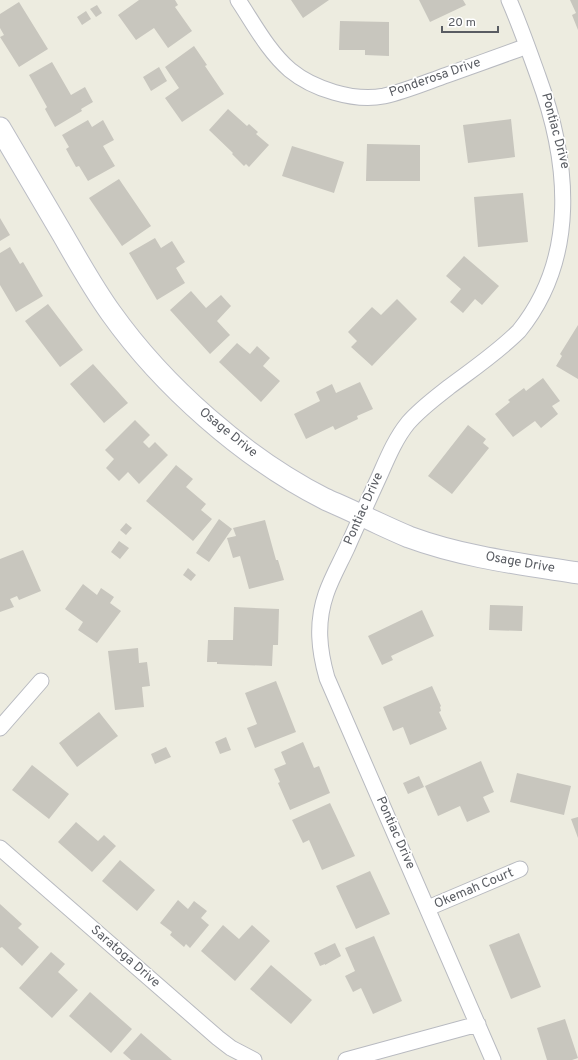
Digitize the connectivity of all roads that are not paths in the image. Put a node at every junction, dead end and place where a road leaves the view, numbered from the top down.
1 (238, 0) edge
2 (509, 0) edge
3 (527, 46) junction
4 (0, 128) edge
5 (361, 515) junction
6 (578, 573) edge
7 (41, 681) dead end
8 (0, 728) edge
9 (0, 848) edge
10 (520, 869) dead end
11 (428, 908) junction
12 (478, 1024) junction
13 (254, 1060) edge
14 (346, 1060) edge
15 (493, 1060) edge

1 - 3 street, Ponderosa Drive
2 - 3 street, Pontiac Drive
3 - 5 street, Pontiac Drive
4 - 5 street, Osage Drive
5 - 6 street, Osage Drive
5 - 11 street, Pontiac Drive
7 - 8 street
9 - 13 street, Saratoga Drive
10 - 11 street, Okemah Court
11 - 12 street, Pontiac Drive
12 - 14 street
12 - 15 street, Pontiac Drive

